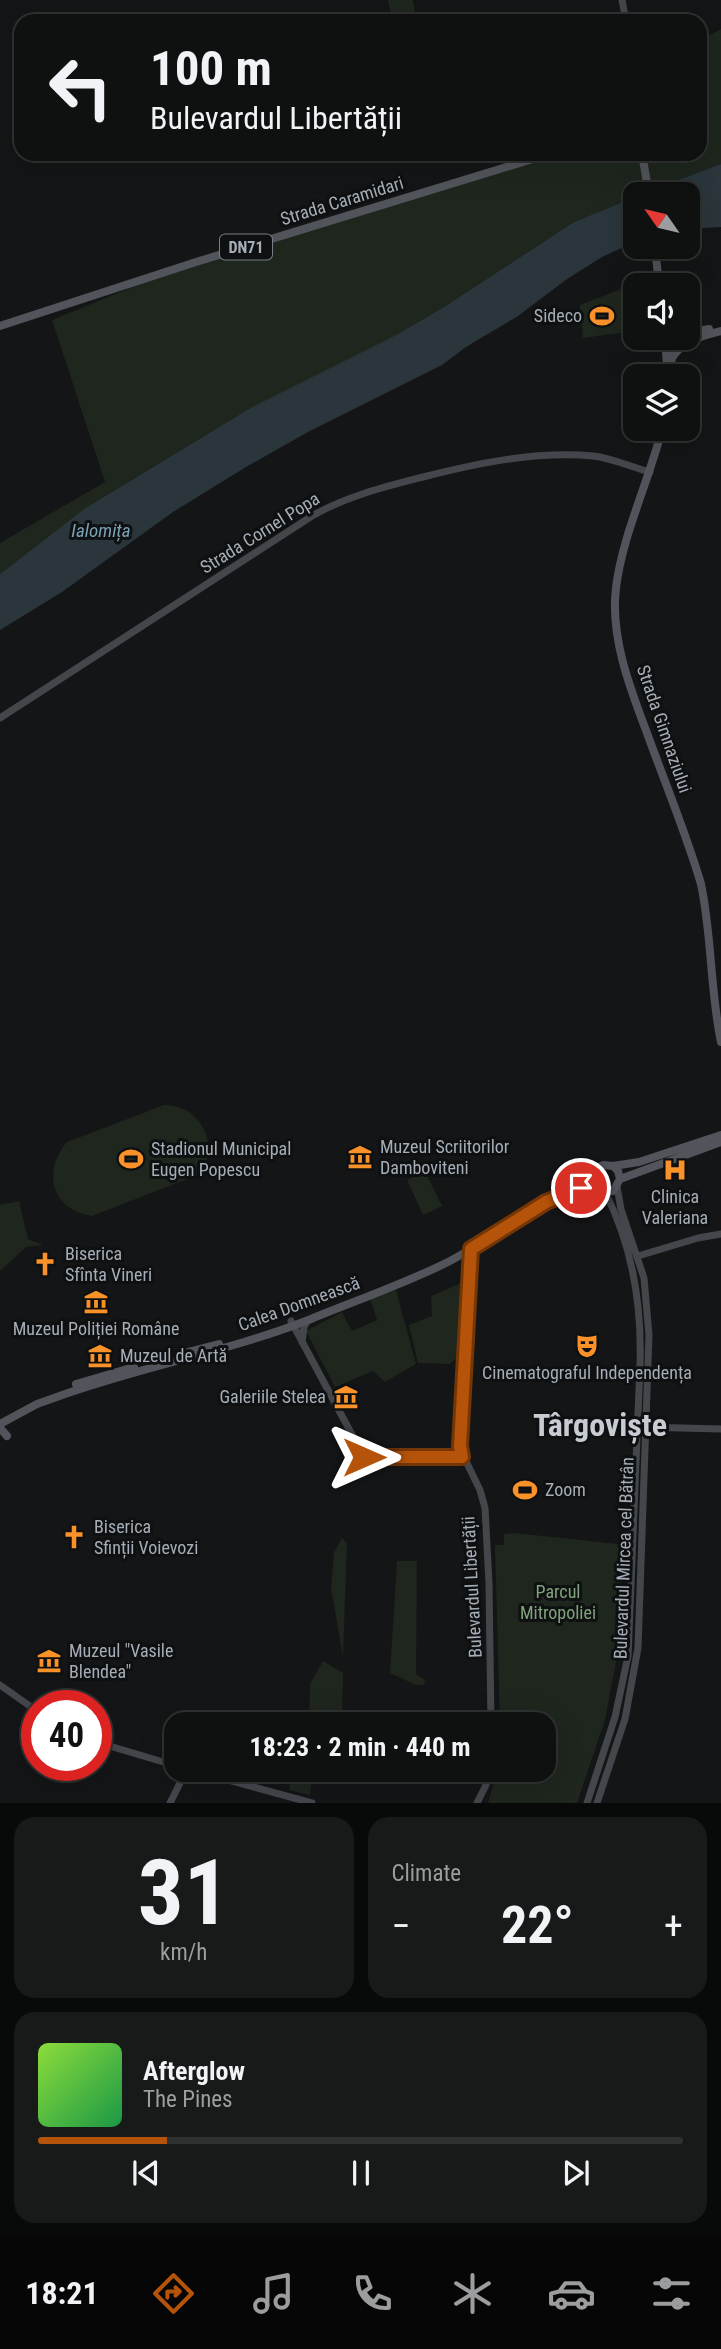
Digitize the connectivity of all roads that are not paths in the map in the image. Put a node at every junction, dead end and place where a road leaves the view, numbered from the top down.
1 (527, 161) edge
2 (645, 161) edge
3 (647, 182) edge
4 (721, 326) edge
5 (0, 327) edge
6 (721, 331) edge
7 (700, 332) edge
8 (700, 333) edge
9 (671, 350) edge
10 (679, 350) edge
11 (672, 358) junction
12 (671, 364) edge
13 (659, 441) edge
14 (650, 472) junction
15 (0, 719) edge
16 (721, 1042) edge
17 (721, 1135) edge
18 (721, 1142) edge
19 (614, 1166) junction
20 (593, 1174) junction
21 (618, 1183) junction
22 (601, 1190) junction
23 (721, 1234) edge
24 (470, 1247) junction
25 (638, 1256) junction
26 (308, 1320) junction
27 (292, 1324) junction
28 (302, 1343) junction
29 (0, 1424) edge
30 (642, 1427) junction
31 (721, 1429) edge
32 (7, 1436) dead end
33 (462, 1457) junction
34 (0, 1685) edge
35 (21, 1700) edge
36 (491, 1712) edge
37 (112, 1747) edge
38 (164, 1762) edge
39 (180, 1782) edge
40 (235, 1782) edge
41 (486, 1782) edge
42 (170, 1803) edge
43 (312, 1803) edge
44 (477, 1803) edge
45 (587, 1803) edge
46 (597, 1803) edge

1 - 5 main road, Strada Caramidari / DN71
2 - 3 main road
4 - 7 main road
6 - 8 main road
9 - 11 main road
10 - 11 main road
11 - 12 main road
13 - 14 main road, Strada Gimnaziului
14 - 15 main road, Strada Cornel Popa
14 - 16 main road, Strada Gimnaziului
17 - 19 main road
18 - 21 main road
19 - 20 main road
19 - 21 main road
20 - 22 main road
20 - 24 main road, Calea Domnească
21 - 22 main road
21 - 25 main road, Bulevardul Mircea cel Bătrân
22 - 24 main road, Calea Domnească
22 - 30 main road, Bulevardul Mircea cel Bătrân
23 - 25 main road
24 - 26 main road, Calea Domnească
24 - 27 main road, Calea Domnească
24 - 33 main road, Bulevardul Libertății
25 - 30 main road, Bulevardul Mircea cel Bătrân
26 - 27 main road, Calea Domnească
26 - 28 main road
27 - 28 main road
27 - 29 main road, Calea Domnească
28 - 33 main road
29 - 32 main road
30 - 31 main road
30 - 45 main road, Bulevardul Mircea cel Bătrân
30 - 46 main road, Bulevardul Mircea cel Bătrân
33 - 36 main road, Bulevardul Libertății
34 - 35 main road
37 - 38 main road
39 - 42 main road
40 - 43 main road
41 - 44 main road

